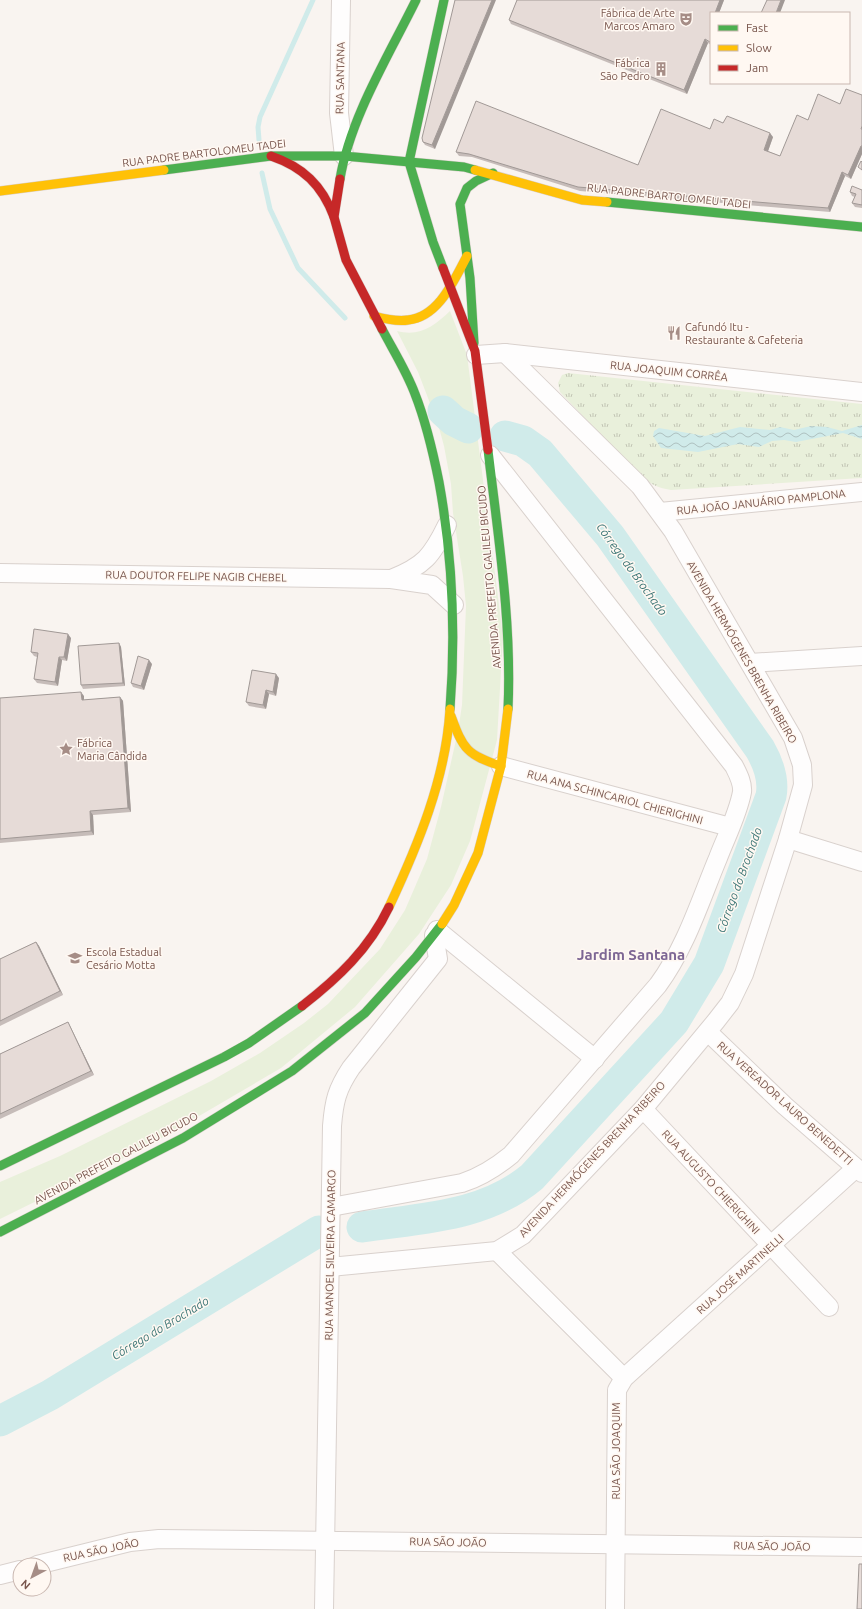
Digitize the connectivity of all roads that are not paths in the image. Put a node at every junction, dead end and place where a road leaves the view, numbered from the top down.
1 (341, 0) edge
2 (416, 0) edge
3 (444, 0) edge
4 (271, 156) junction
5 (344, 156) junction
6 (410, 162) junction
7 (493, 174) junction
8 (0, 191) edge
9 (334, 217) junction
10 (862, 227) edge
11 (467, 256) junction
12 (450, 288) junction
13 (374, 316) junction
14 (475, 353) junction
15 (505, 353) junction
16 (862, 392) edge
17 (490, 455) junction
18 (862, 492) edge
19 (660, 512) junction
20 (447, 525) junction
21 (0, 573) edge
22 (391, 579) junction
23 (454, 605) junction
24 (862, 656) edge
25 (750, 663) junction
26 (450, 715) junction
27 (501, 766) junction
28 (730, 827) junction
29 (788, 839) junction
30 (862, 862) edge
31 (436, 933) junction
32 (708, 1032) junction
33 (595, 1059) junction
34 (643, 1109) junction
35 (3, 1163) edge
36 (859, 1171) edge
37 (331, 1207) junction
38 (0, 1232) edge
39 (772, 1246) junction
40 (497, 1251) junction
41 (330, 1268) junction
42 (829, 1307) dead end
43 (624, 1378) junction
44 (324, 1540) junction
45 (616, 1544) junction
46 (862, 1547) edge
47 (52, 1561) edge
48 (12, 1572) edge
49 (0, 1575) edge
50 (324, 1609) edge
51 (615, 1609) edge

1 - 5 street, RUA SANTANA
2 - 5 main road
3 - 6 main road, AVENIDA PREFEITO GALILEU BICUDO
4 - 5 main road, RUA PADRE BARTOLOMEU TADEI
4 - 8 main road, RUA PADRE BARTOLOMEU TADEI
4 - 9 main road
5 - 6 main road, RUA PADRE BARTOLOMEU TADEI
5 - 9 main road
6 - 7 main road, RUA PADRE BARTOLOMEU TADEI
6 - 12 main road, AVENIDA PREFEITO GALILEU BICUDO
7 - 10 main road, RUA PADRE BARTOLOMEU TADEI
7 - 11 main road
9 - 13 main road
11 - 12 main road
11 - 14 main road
12 - 13 main road
12 - 14 main road, AVENIDA PREFEITO GALILEU BICUDO
13 - 20 main road
14 - 15 street, RUA JOAQUIM CORRÊA
14 - 17 main road, AVENIDA PREFEITO GALILEU BICUDO
15 - 16 street, RUA JOAQUIM CORRÊA
15 - 19 street, AVENIDA HERMÓGENES BRENHA RIBEIRO
17 - 27 main road, AVENIDA PREFEITO GALILEU BICUDO
17 - 28 street
18 - 19 street, RUA JOÃO JANUÁRIO PAMPLONA
19 - 25 street, AVENIDA HERMÓGENES BRENHA RIBEIRO
20 - 22 street, RUA DOUTOR FELIPE NAGIB CHEBEL
20 - 23 main road
21 - 22 street, RUA DOUTOR FELIPE NAGIB CHEBEL
22 - 23 street, RUA DOUTOR FELIPE NAGIB CHEBEL
23 - 26 main road
24 - 25 street
25 - 29 street, AVENIDA HERMÓGENES BRENHA RIBEIRO
26 - 27 main road
26 - 35 main road
27 - 28 street, RUA ANA SCHINCARIOL CHIERIGHINI
27 - 31 main road, AVENIDA PREFEITO GALILEU BICUDO
28 - 33 street
29 - 30 street
29 - 32 street, AVENIDA HERMÓGENES BRENHA RIBEIRO
31 - 33 street
31 - 37 street, RUA MANOEL SILVEIRA CAMARGO
31 - 38 main road, AVENIDA PREFEITO GALILEU BICUDO
32 - 34 street, AVENIDA HERMÓGENES BRENHA RIBEIRO
32 - 36 street, RUA VEREADOR LAURO BENEDETTI
33 - 37 street
34 - 39 street, RUA AUGUSTO CHIERIGHINI
34 - 40 street, AVENIDA HERMÓGENES BRENHA RIBEIRO
36 - 39 street, RUA JOSÉ MARTINELLI
37 - 41 street, RUA MANOEL SILVEIRA CAMARGO
39 - 42 street, RUA AUGUSTO CHIERIGHINI
39 - 43 street, RUA JOSÉ MARTINELLI
40 - 41 street, AVENIDA HERMÓGENES BRENHA RIBEIRO
40 - 43 street
41 - 44 street, RUA MANOEL SILVEIRA CAMARGO
43 - 45 street, RUA SÃO JOAQUIM
44 - 45 street, RUA SÃO JOÃO
44 - 47 street, RUA SÃO JOÃO
44 - 50 street, RUA MANOEL SILVEIRA CAMARGO
45 - 46 street, RUA SÃO JOÃO
45 - 51 street, RUA SÃO JOAQUIM
48 - 49 street

